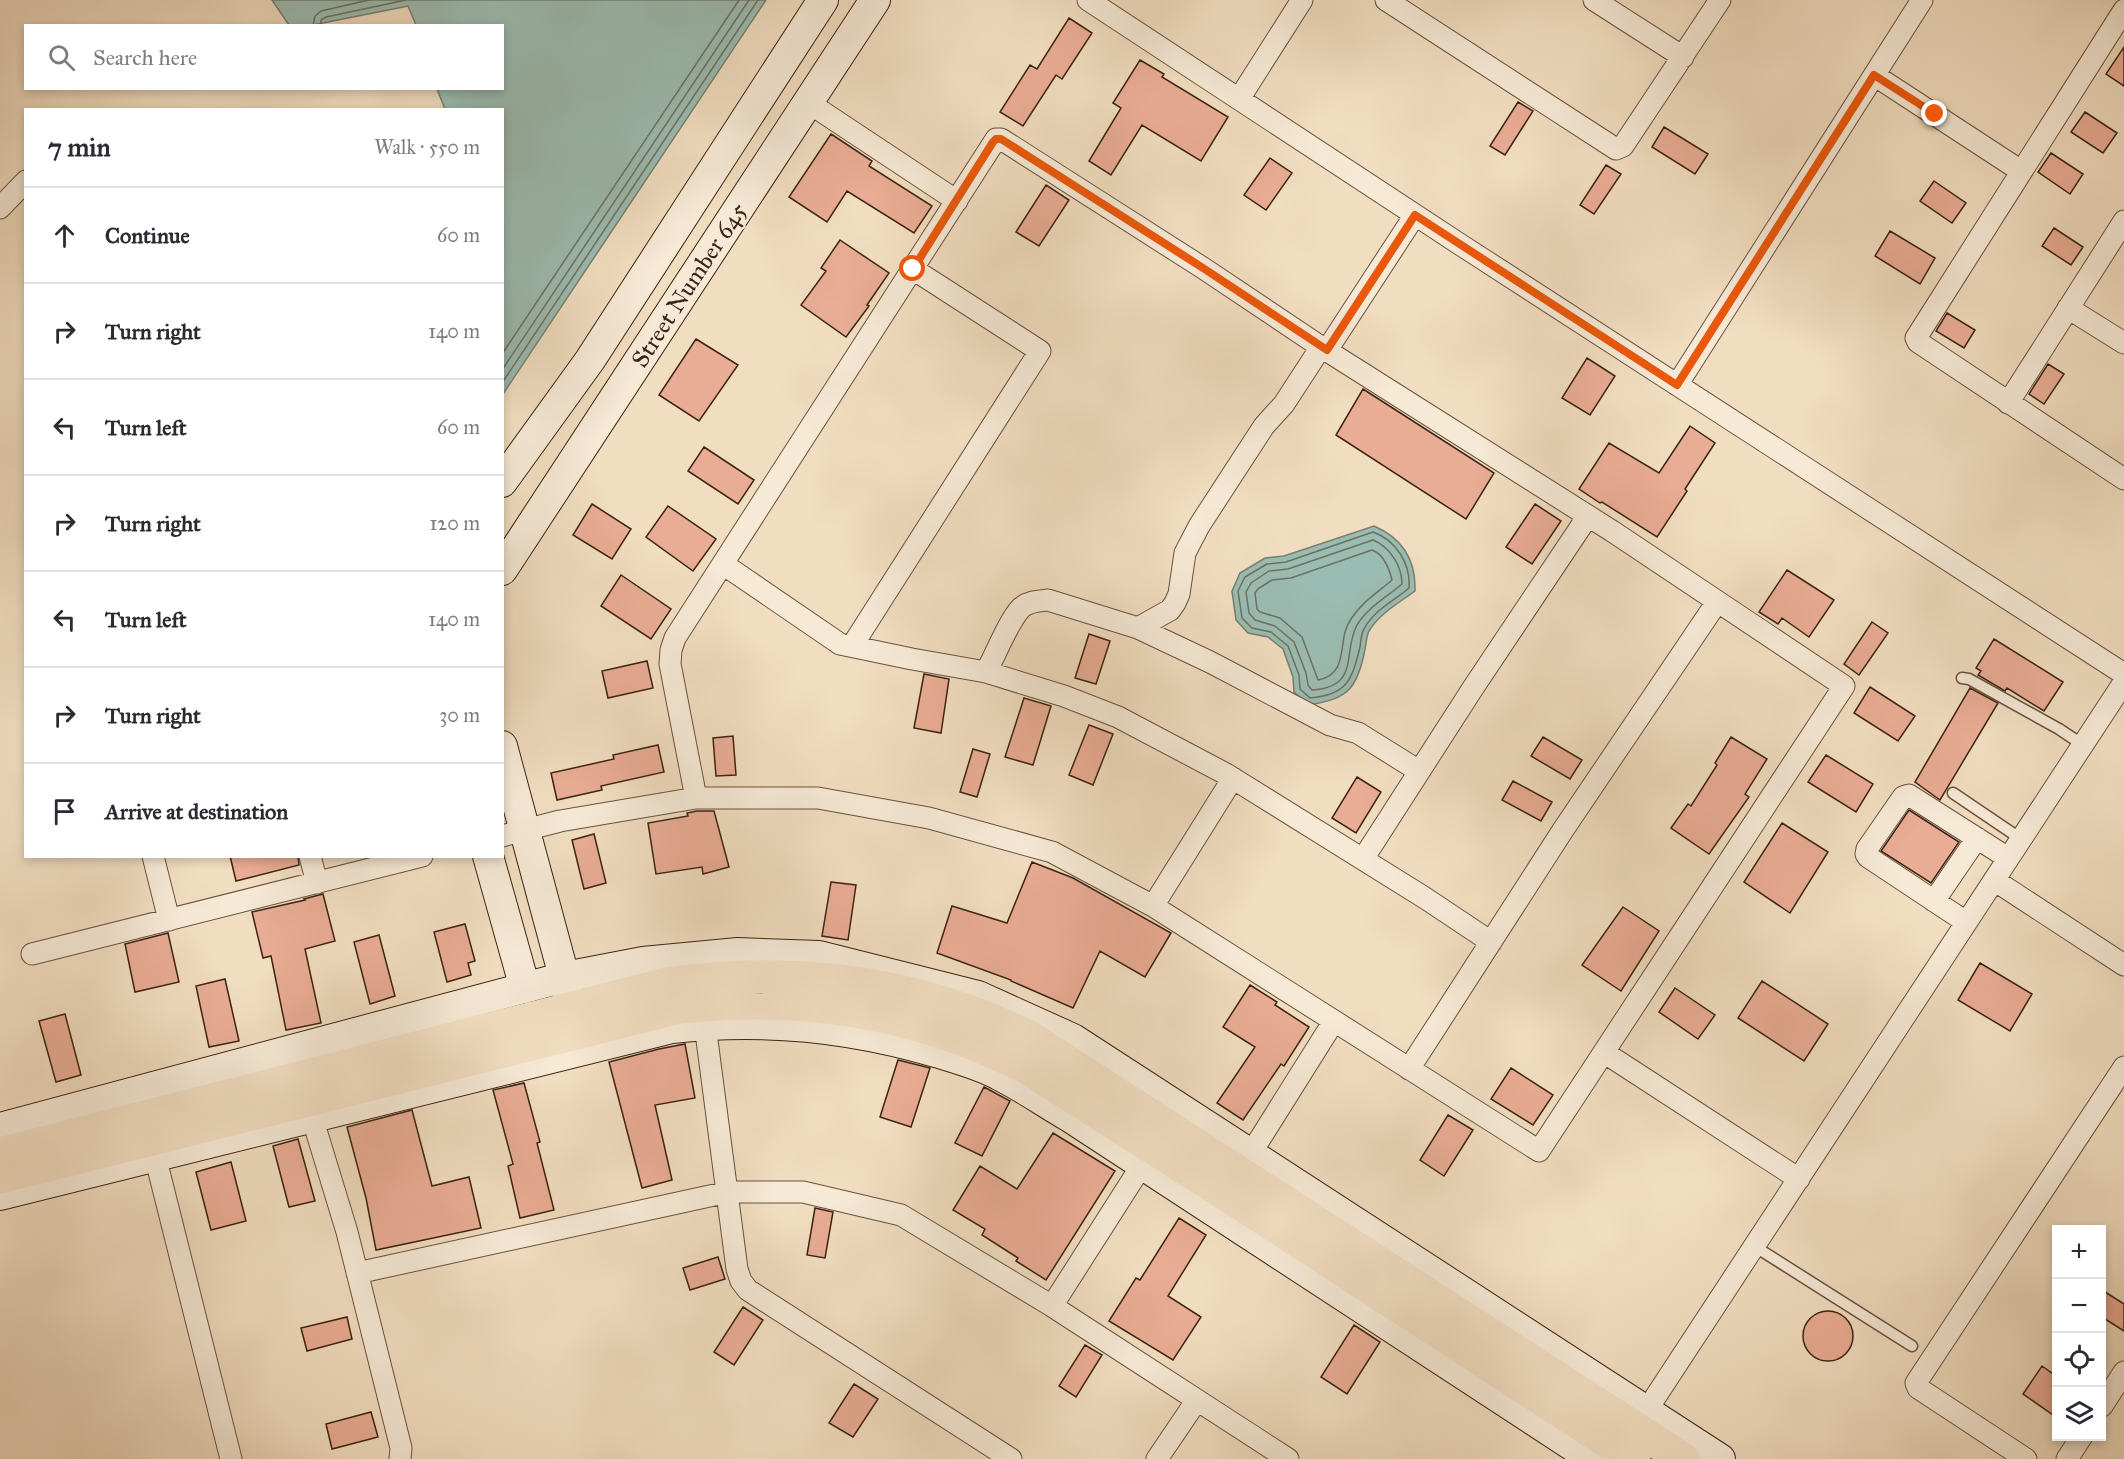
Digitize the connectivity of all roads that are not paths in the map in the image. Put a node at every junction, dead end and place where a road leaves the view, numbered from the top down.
1 (823, 0) edge
2 (875, 0) edge
3 (1088, 0) edge
4 (1302, 0) edge
5 (1386, 0) edge
6 (1594, 0) edge
7 (1720, 0) edge
8 (1922, 0) edge
9 (2124, 10) edge
10 (1683, 57) junction
11 (1874, 75) junction
12 (1239, 99) junction
13 (809, 103) junction
14 (2021, 171) junction
15 (24, 183) edge
16 (957, 201) junction
17 (0, 208) edge
18 (1415, 215) junction
19 (2124, 221) edge
20 (913, 269) junction
21 (2068, 308) junction
22 (2124, 343) edge
23 (1324, 349) junction
24 (1677, 385) junction
25 (2008, 403) junction
26 (504, 479) edge
27 (2124, 479) edge
28 (1588, 516) junction
29 (723, 564) junction
30 (504, 567) edge
31 (1717, 602) junction
32 (1138, 628) junction
33 (852, 646) junction
34 (986, 672) junction
35 (2124, 674) edge
36 (1962, 678) dead end
37 (2124, 682) edge
38 (2083, 745) junction
39 (1419, 771) junction
40 (1233, 778) junction
41 (1953, 793) dead end
42 (696, 798) junction
43 (504, 809) edge
44 (1977, 838) junction
45 (2021, 839) junction
46 (505, 840) edge
47 (154, 858) edge
48 (311, 858) edge
49 (414, 858) edge
50 (2008, 858) junction
51 (1363, 859) junction
52 (1994, 880) junction
53 (317, 883) junction
54 (1934, 901) junction
55 (1153, 906) junction
56 (169, 920) junction
57 (1966, 922) junction
58 (1491, 942) junction
59 (32, 954) dead end
60 (2124, 965) edge
61 (525, 988) junction
62 (568, 992) junction
63 (1334, 1021) junction
64 (705, 1025) junction
65 (1605, 1053) junction
66 (2124, 1067) edge
67 (1409, 1069) junction
68 (312, 1117) junction
69 (0, 1128) edge
70 (0, 1154) edge
71 (1251, 1154) junction
72 (155, 1156) junction
73 (1142, 1165) junction
74 (0, 1177) edge
75 (1799, 1179) junction
76 (728, 1192) junction
77 (0, 1196) edge
78 (1754, 1246) junction
79 (357, 1274) junction
80 (1052, 1306) junction
81 (1912, 1346) dead end
82 (2124, 1372) edge
83 (1197, 1400) junction
84 (2106, 1400) edge
85 (2079, 1441) edge
86 (1624, 1444) edge
87 (980, 1451) edge
88 (231, 1459) edge
89 (400, 1459) edge
90 (1011, 1459) edge
91 (1157, 1459) edge
92 (1288, 1459) edge
93 (1683, 1459) edge
94 (1720, 1459) edge
95 (2026, 1459) edge
96 (2067, 1459) edge

1 - 26 street, Street Number 645
2 - 13 street, Street Number 645
3 - 12 street
4 - 12 street
5 - 10 street
6 - 10 street
7 - 10 street
8 - 11 street
9 - 14 street
11 - 14 street
11 - 24 street
12 - 18 street
13 - 16 street
13 - 30 street, Street Number 645
14 - 25 street
15 - 17 street
16 - 20 street
16 - 23 street
18 - 23 street
18 - 24 street
19 - 21 street
20 - 29 street
20 - 33 street
21 - 22 street
21 - 25 street
23 - 28 street
23 - 32 street
24 - 35 street
25 - 27 street
28 - 31 street
28 - 39 street
29 - 33 street
29 - 42 street
31 - 58 street
31 - 65 street
32 - 34 street
32 - 39 street
33 - 34 street
34 - 40 street
36 - 38 lane
37 - 38 street
38 - 45 street
39 - 51 street
40 - 51 street
40 - 55 street
41 - 45 lane
42 - 46 street
42 - 55 street
43 - 46 street
44 - 50 street
44 - 54 street
44 - 54 street
45 - 50 street
46 - 61 street
46 - 62 street
47 - 56 street
48 - 53 street
49 - 53 street
50 - 52 street
51 - 58 street
52 - 57 street
52 - 60 street
53 - 56 street
54 - 57 street
55 - 63 street
56 - 59 street
57 - 75 street
58 - 67 street
61 - 62 street
61 - 69 street
62 - 70 main road
62 - 71 street
62 - 86 main road
63 - 67 street
63 - 71 street
64 - 68 street
64 - 73 street
64 - 76 street
65 - 67 street
65 - 75 street
66 - 95 street
68 - 72 street
68 - 79 street
71 - 86 street
72 - 77 street
72 - 88 street
73 - 80 street
73 - 86 street
74 - 86 main road
75 - 78 street
76 - 79 street
76 - 80 street
76 - 87 street
78 - 81 lane
78 - 86 street
79 - 89 street
80 - 83 street
82 - 84 street
83 - 91 street
83 - 92 street
85 - 96 street
86 - 93 main road
86 - 94 street
87 - 90 street

